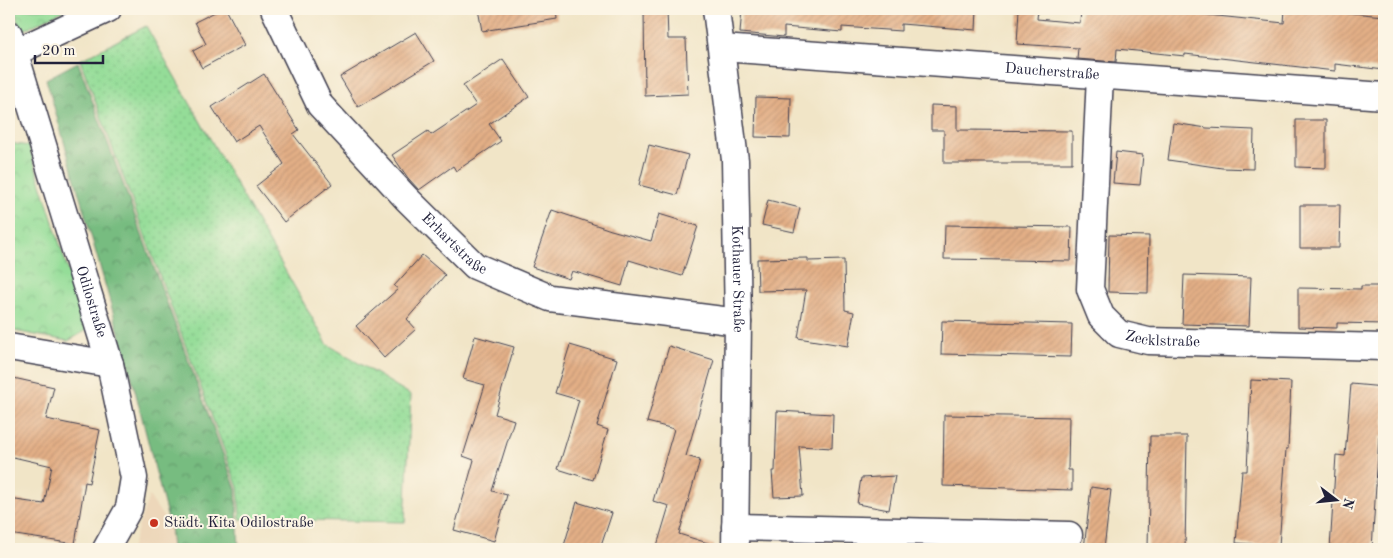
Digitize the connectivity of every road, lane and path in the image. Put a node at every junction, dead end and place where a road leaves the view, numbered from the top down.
1 (108, 9) edge
2 (274, 9) edge
3 (716, 9) edge
4 (10, 48) edge
5 (722, 48) junction
6 (1100, 76) junction
7 (1384, 96) edge
8 (738, 322) junction
9 (9, 347) edge
10 (1384, 347) edge
11 (110, 364) junction
12 (1068, 535) dead end
13 (735, 538) edge
14 (106, 549) edge

1 - 4 street
2 - 8 street, Erhartstraße
3 - 5 street, Kothauer Straße
4 - 11 street, Odilostraße
5 - 6 street, Daucherstraße
5 - 8 street, Kothauer Straße
6 - 7 street, Daucherstraße
6 - 10 street, Zecklstraße
8 - 13 street, Kothauer Straße
9 - 11 street
11 - 14 street, Odilostraße
12 - 13 street

